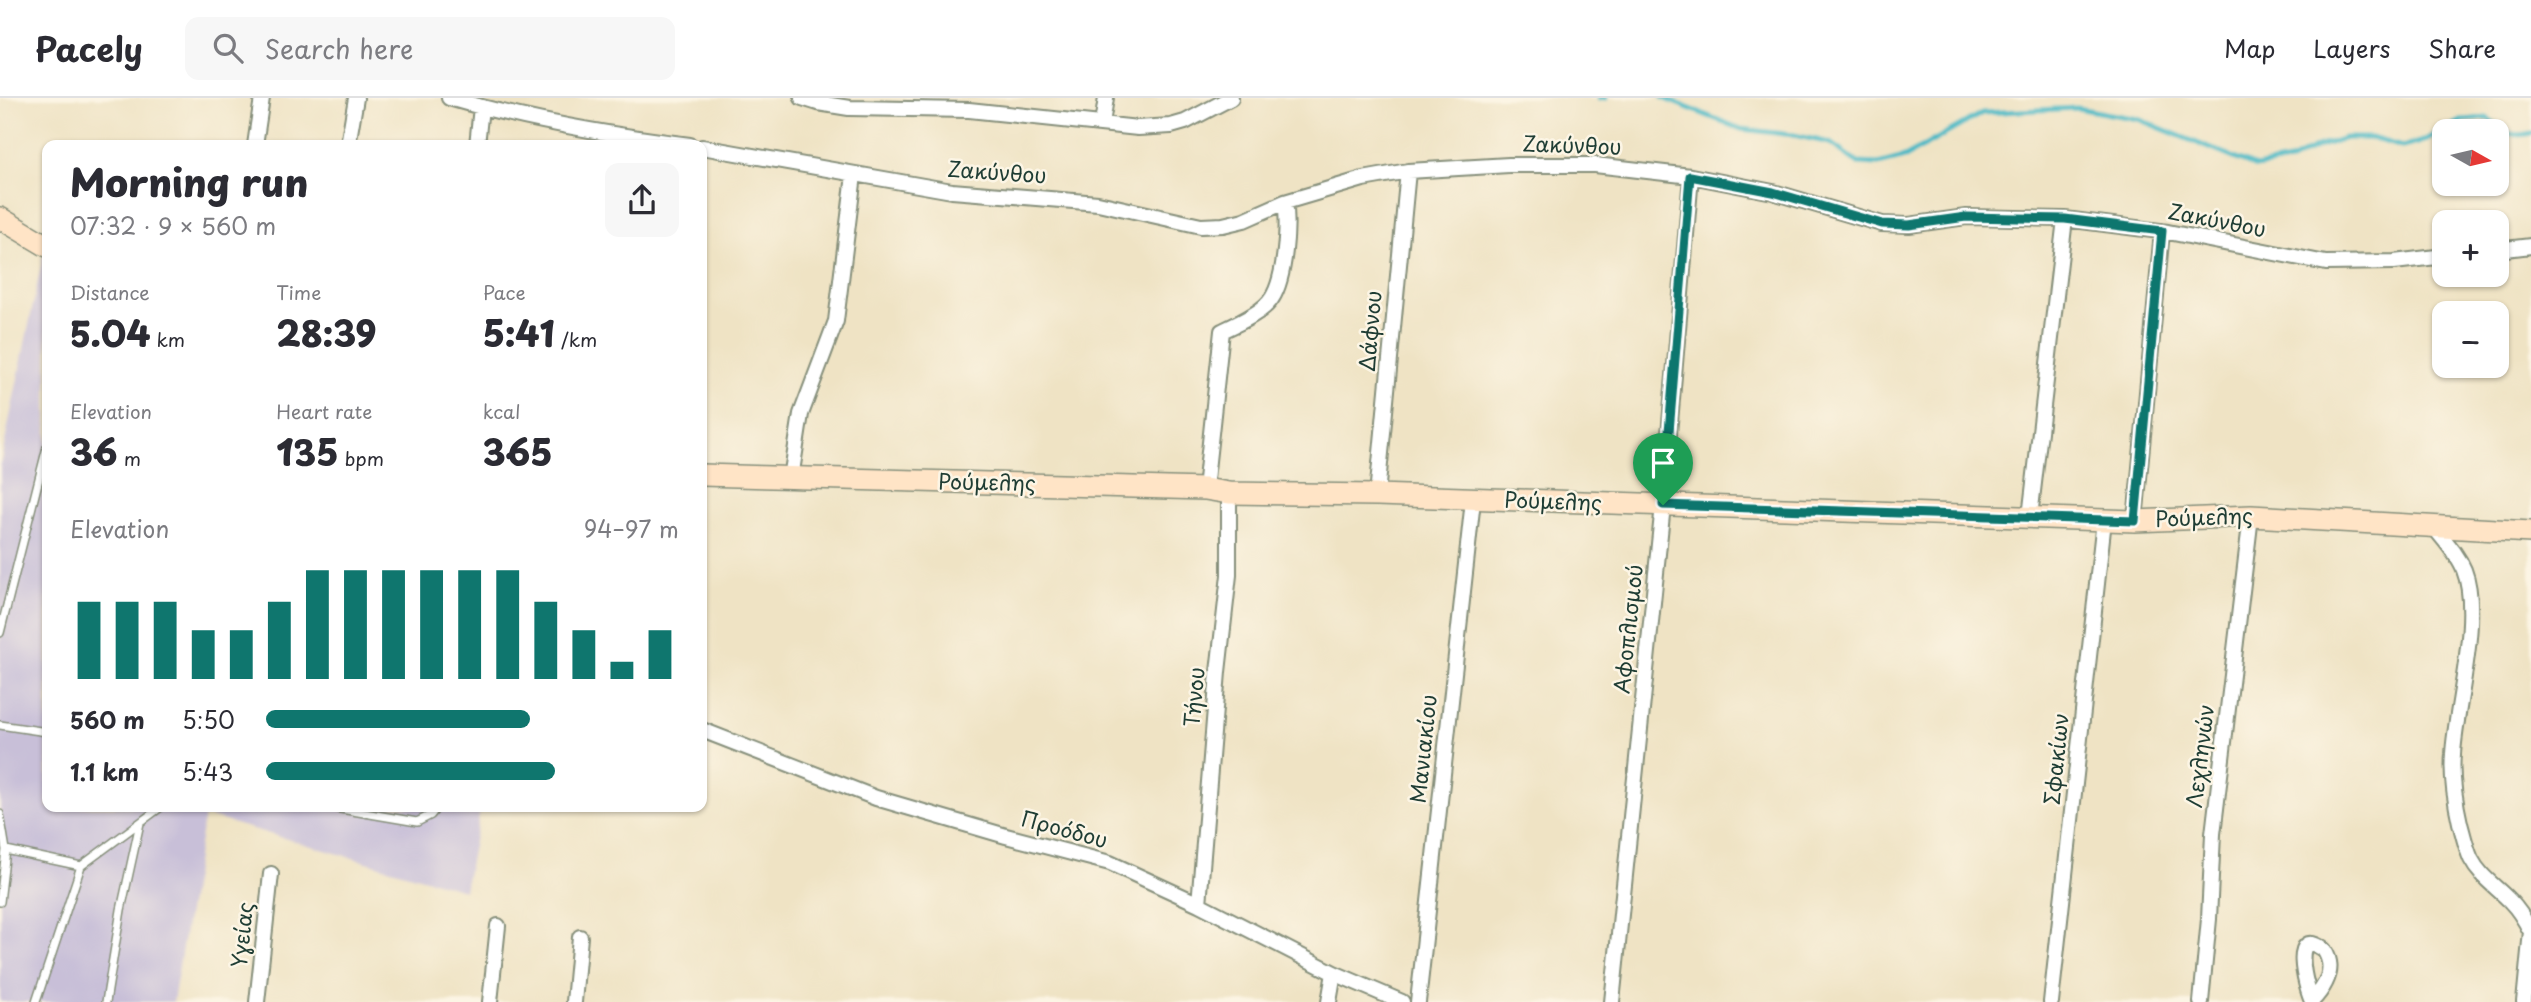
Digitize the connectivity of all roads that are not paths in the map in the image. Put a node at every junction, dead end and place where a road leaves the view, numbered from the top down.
1 (262, 98) edge
2 (356, 98) edge
3 (449, 98) edge
4 (802, 98) edge
5 (1106, 98) edge
6 (1231, 98) edge
7 (481, 107) junction
8 (1102, 124) junction
9 (256, 140) edge
10 (349, 140) edge
11 (478, 140) edge
12 (650, 140) edge
13 (707, 148) edge
14 (1408, 171) junction
15 (854, 175) junction
16 (1690, 176) junction
17 (1285, 202) junction
18 (0, 218) edge
19 (2065, 219) junction
20 (2162, 231) junction
21 (42, 243) edge
22 (2531, 246) edge
23 (2509, 249) edge
24 (2432, 258) edge
25 (42, 467) edge
26 (707, 475) edge
27 (792, 478) junction
28 (1205, 489) junction
29 (1229, 493) junction
30 (1377, 495) junction
31 (1473, 500) junction
32 (1663, 505) junction
33 (2251, 516) junction
34 (2030, 517) junction
35 (2104, 520) junction
36 (2135, 521) junction
37 (2433, 526) junction
38 (2531, 532) edge
39 (0, 634) edge
40 (0, 724) edge
41 (42, 731) edge
42 (707, 732) edge
43 (155, 812) edge
44 (358, 812) edge
45 (433, 812) edge
46 (0, 814) edge
47 (140, 822) junction
48 (6, 850) junction
49 (81, 866) junction
50 (271, 874) dead end
51 (0, 902) edge
52 (1199, 904) junction
53 (499, 926) dead end
54 (2531, 932) edge
55 (580, 937) dead end
56 (1334, 972) junction
57 (36, 1002) edge
58 (106, 1002) edge
59 (257, 1002) edge
60 (490, 1002) edge
61 (574, 1002) edge
62 (1329, 1002) edge
63 (1402, 1002) edge
64 (1418, 1002) edge
65 (1612, 1002) edge
66 (2051, 1002) edge
67 (2201, 1002) edge
68 (2524, 1002) edge

1 - 9 street
2 - 10 street
3 - 7 street
4 - 8 street
5 - 8 street
6 - 8 street
7 - 11 street
7 - 12 street
13 - 15 street, Ζακύνθου
14 - 16 street, Ζακύνθου
14 - 17 street, Ζακύνθου
14 - 30 street, Δάφνου
15 - 17 street, Ζακύνθου
15 - 27 street
16 - 19 street, Ζακύνθου
16 - 32 street, Αφοπλισμού
17 - 28 street
18 - 21 street
19 - 20 street, Ζακύνθου
19 - 34 street
20 - 24 street, Ζακύνθου
20 - 36 street
22 - 23 street
25 - 39 lane
26 - 27 street, Ρούμελης
27 - 28 street, Ρούμελης
28 - 29 street, Ρούμελης
29 - 30 street, Ρούμελης
29 - 52 street, Τήνου
30 - 31 street, Ρούμελης
31 - 32 street, Ρούμελης
31 - 64 street, Μανιακίου
32 - 34 street, Ρούμελης
32 - 65 street, Αφοπλισμού
33 - 36 street, Ρούμελης
33 - 37 street, Ρούμελης
33 - 67 street, Λεχληνών
34 - 35 street, Ρούμελης
35 - 36 street, Ρούμελης
35 - 66 street, Σφακίων
37 - 38 street, Ρούμελης
37 - 54 street
40 - 41 lane
42 - 52 street, Προόδου
43 - 47 lane
44 - 45 lane
46 - 48 lane
47 - 49 lane
47 - 58 lane
48 - 49 lane
48 - 51 lane
49 - 57 lane
50 - 59 street, Υγείας
52 - 56 street, Προόδου
53 - 60 street
54 - 68 street
55 - 61 street
56 - 62 street
56 - 63 street, Προόδου

